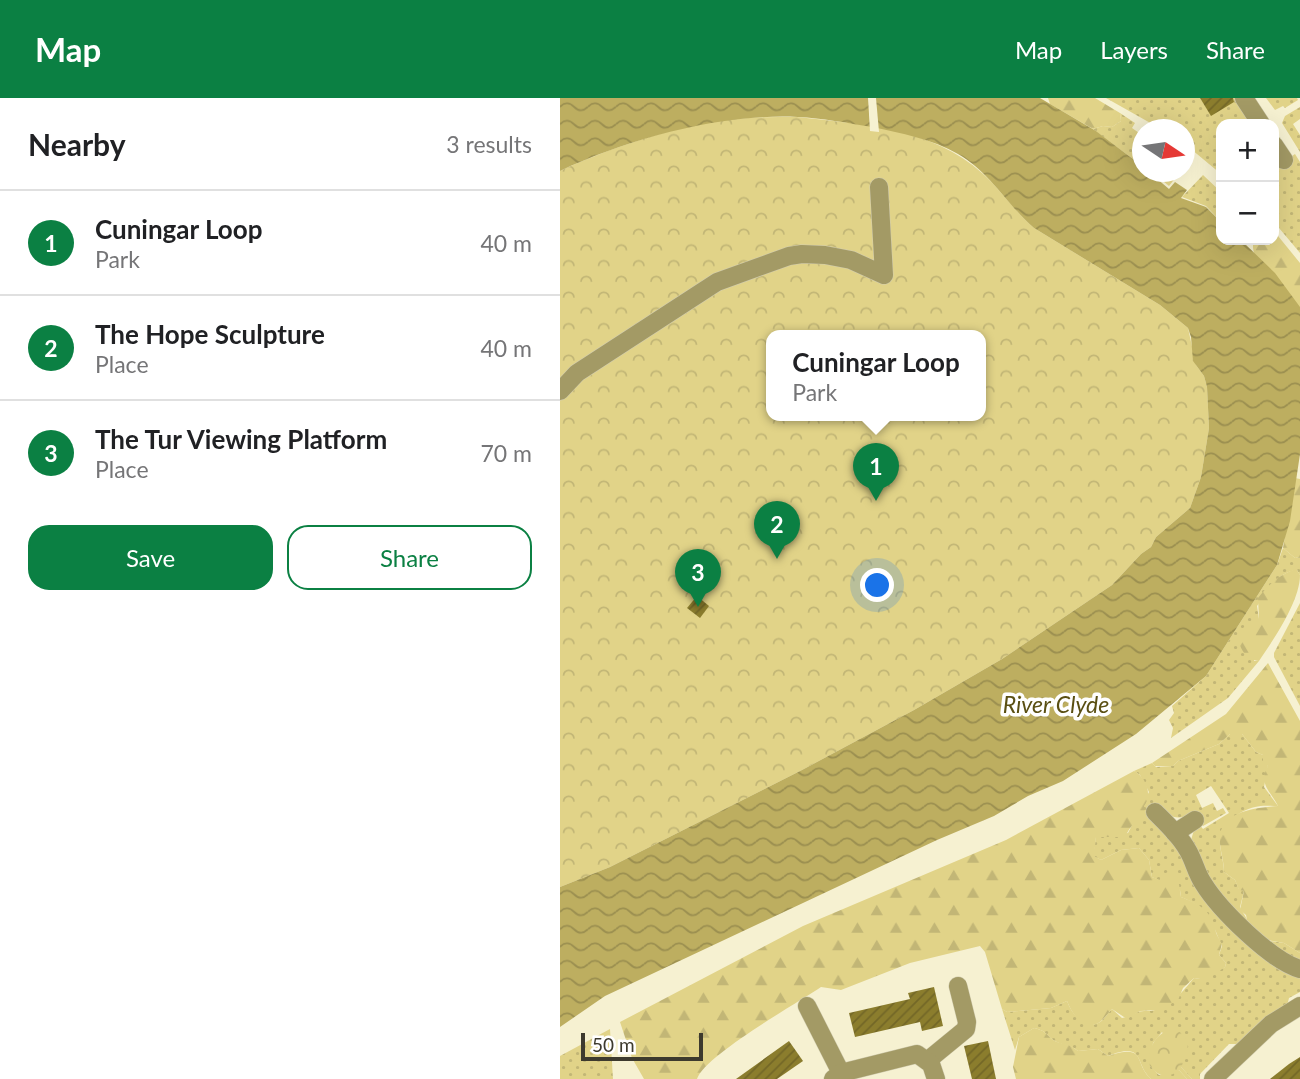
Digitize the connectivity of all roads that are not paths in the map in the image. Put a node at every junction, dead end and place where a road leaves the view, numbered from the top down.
1 (1244, 98) edge
2 (1258, 119) edge
3 (879, 187) dead end
4 (560, 391) edge
5 (1155, 812) dead end
6 (1195, 820) dead end
7 (1175, 833) junction
8 (1300, 969) edge
9 (958, 986) dead end
10 (807, 1006) dead end
11 (1300, 1006) edge
12 (927, 1061) junction
13 (837, 1076) edge
14 (936, 1079) edge
15 (1213, 1079) edge

1 - 2 street
3 - 4 street
5 - 7 street
6 - 7 street
7 - 8 street
9 - 12 street
10 - 13 street
11 - 15 street
12 - 13 street
12 - 14 street

